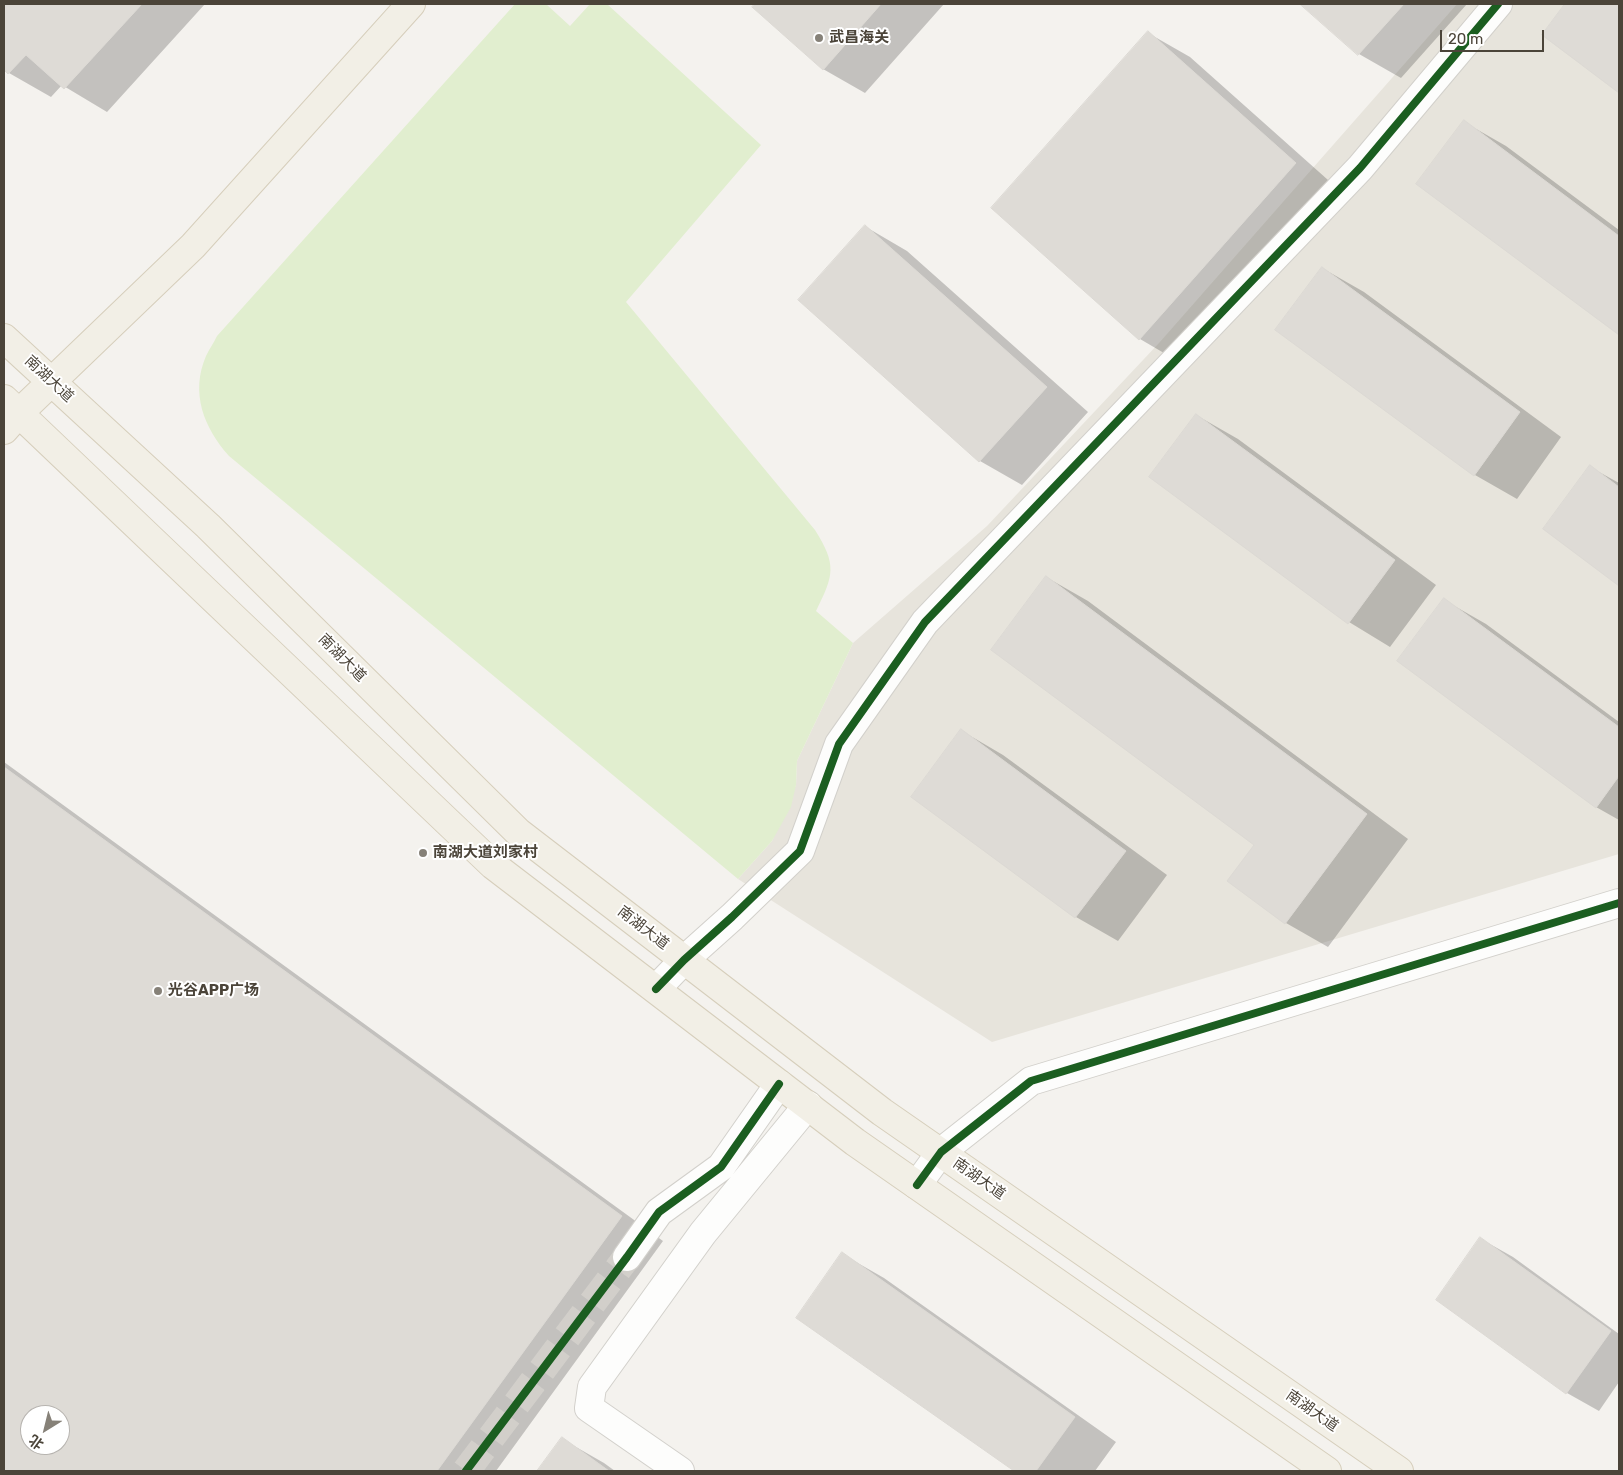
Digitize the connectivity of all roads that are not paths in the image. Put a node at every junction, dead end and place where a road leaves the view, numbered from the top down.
1 (411, 4) edge
2 (1498, 4) edge
3 (4, 338) edge
4 (52, 382) junction
5 (9, 414) edge
6 (1619, 903) edge
7 (684, 960) junction
8 (656, 990) junction
9 (779, 1084) junction
10 (808, 1105) junction
11 (941, 1152) junction
12 (917, 1185) junction
13 (627, 1257) tunnel mouth
14 (680, 1471) edge
15 (1327, 1471) edge
16 (1399, 1471) edge

1 - 4 main road
2 - 7 street
3 - 4 main road, 南湖大道
4 - 5 main road
4 - 7 main road, 南湖大道
5 - 8 main road
6 - 11 street
7 - 8 street
7 - 11 main road, 南湖大道
8 - 9 main road
9 - 10 main road
9 - 13 street
10 - 12 main road
10 - 14 street
11 - 12 street
11 - 16 main road, 南湖大道
12 - 15 main road

